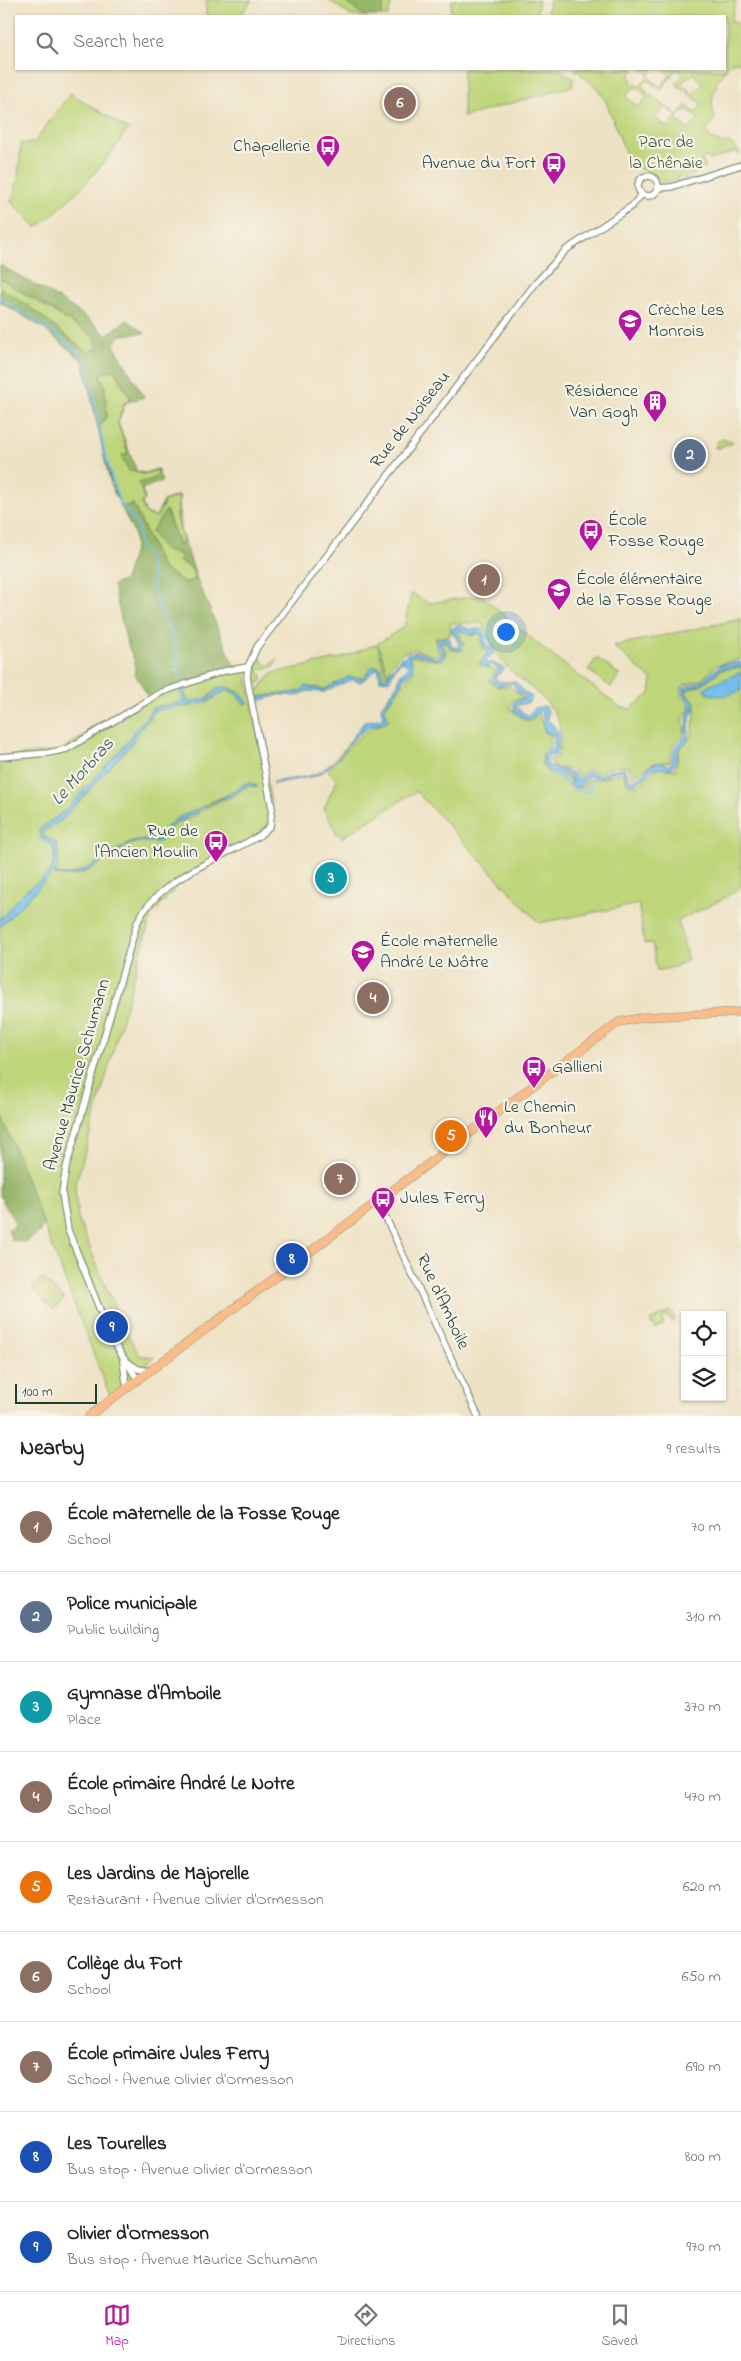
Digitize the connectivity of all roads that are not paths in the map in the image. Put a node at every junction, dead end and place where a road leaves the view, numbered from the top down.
1 (741, 165) edge
2 (658, 188) junction
3 (642, 194) junction
4 (248, 667) junction
5 (0, 757) edge
6 (741, 1012) edge
7 (378, 1201) junction
8 (123, 1359) junction
9 (149, 1371) junction
10 (138, 1380) junction
11 (127, 1388) junction
12 (89, 1416) edge
13 (478, 1416) edge

1 - 2 street
2 - 3 street
2 - 3 street
3 - 4 street, Rue de Noiseau
4 - 5 street
4 - 8 street, Avenue Maurice Schumann
6 - 7 main road
7 - 9 main road
7 - 13 street, Rue d'Amboile
8 - 9 street
8 - 10 street, Avenue Maurice Schumann
8 - 11 street, Avenue Maurice Schumann
9 - 10 main road
10 - 11 main road
11 - 12 main road

